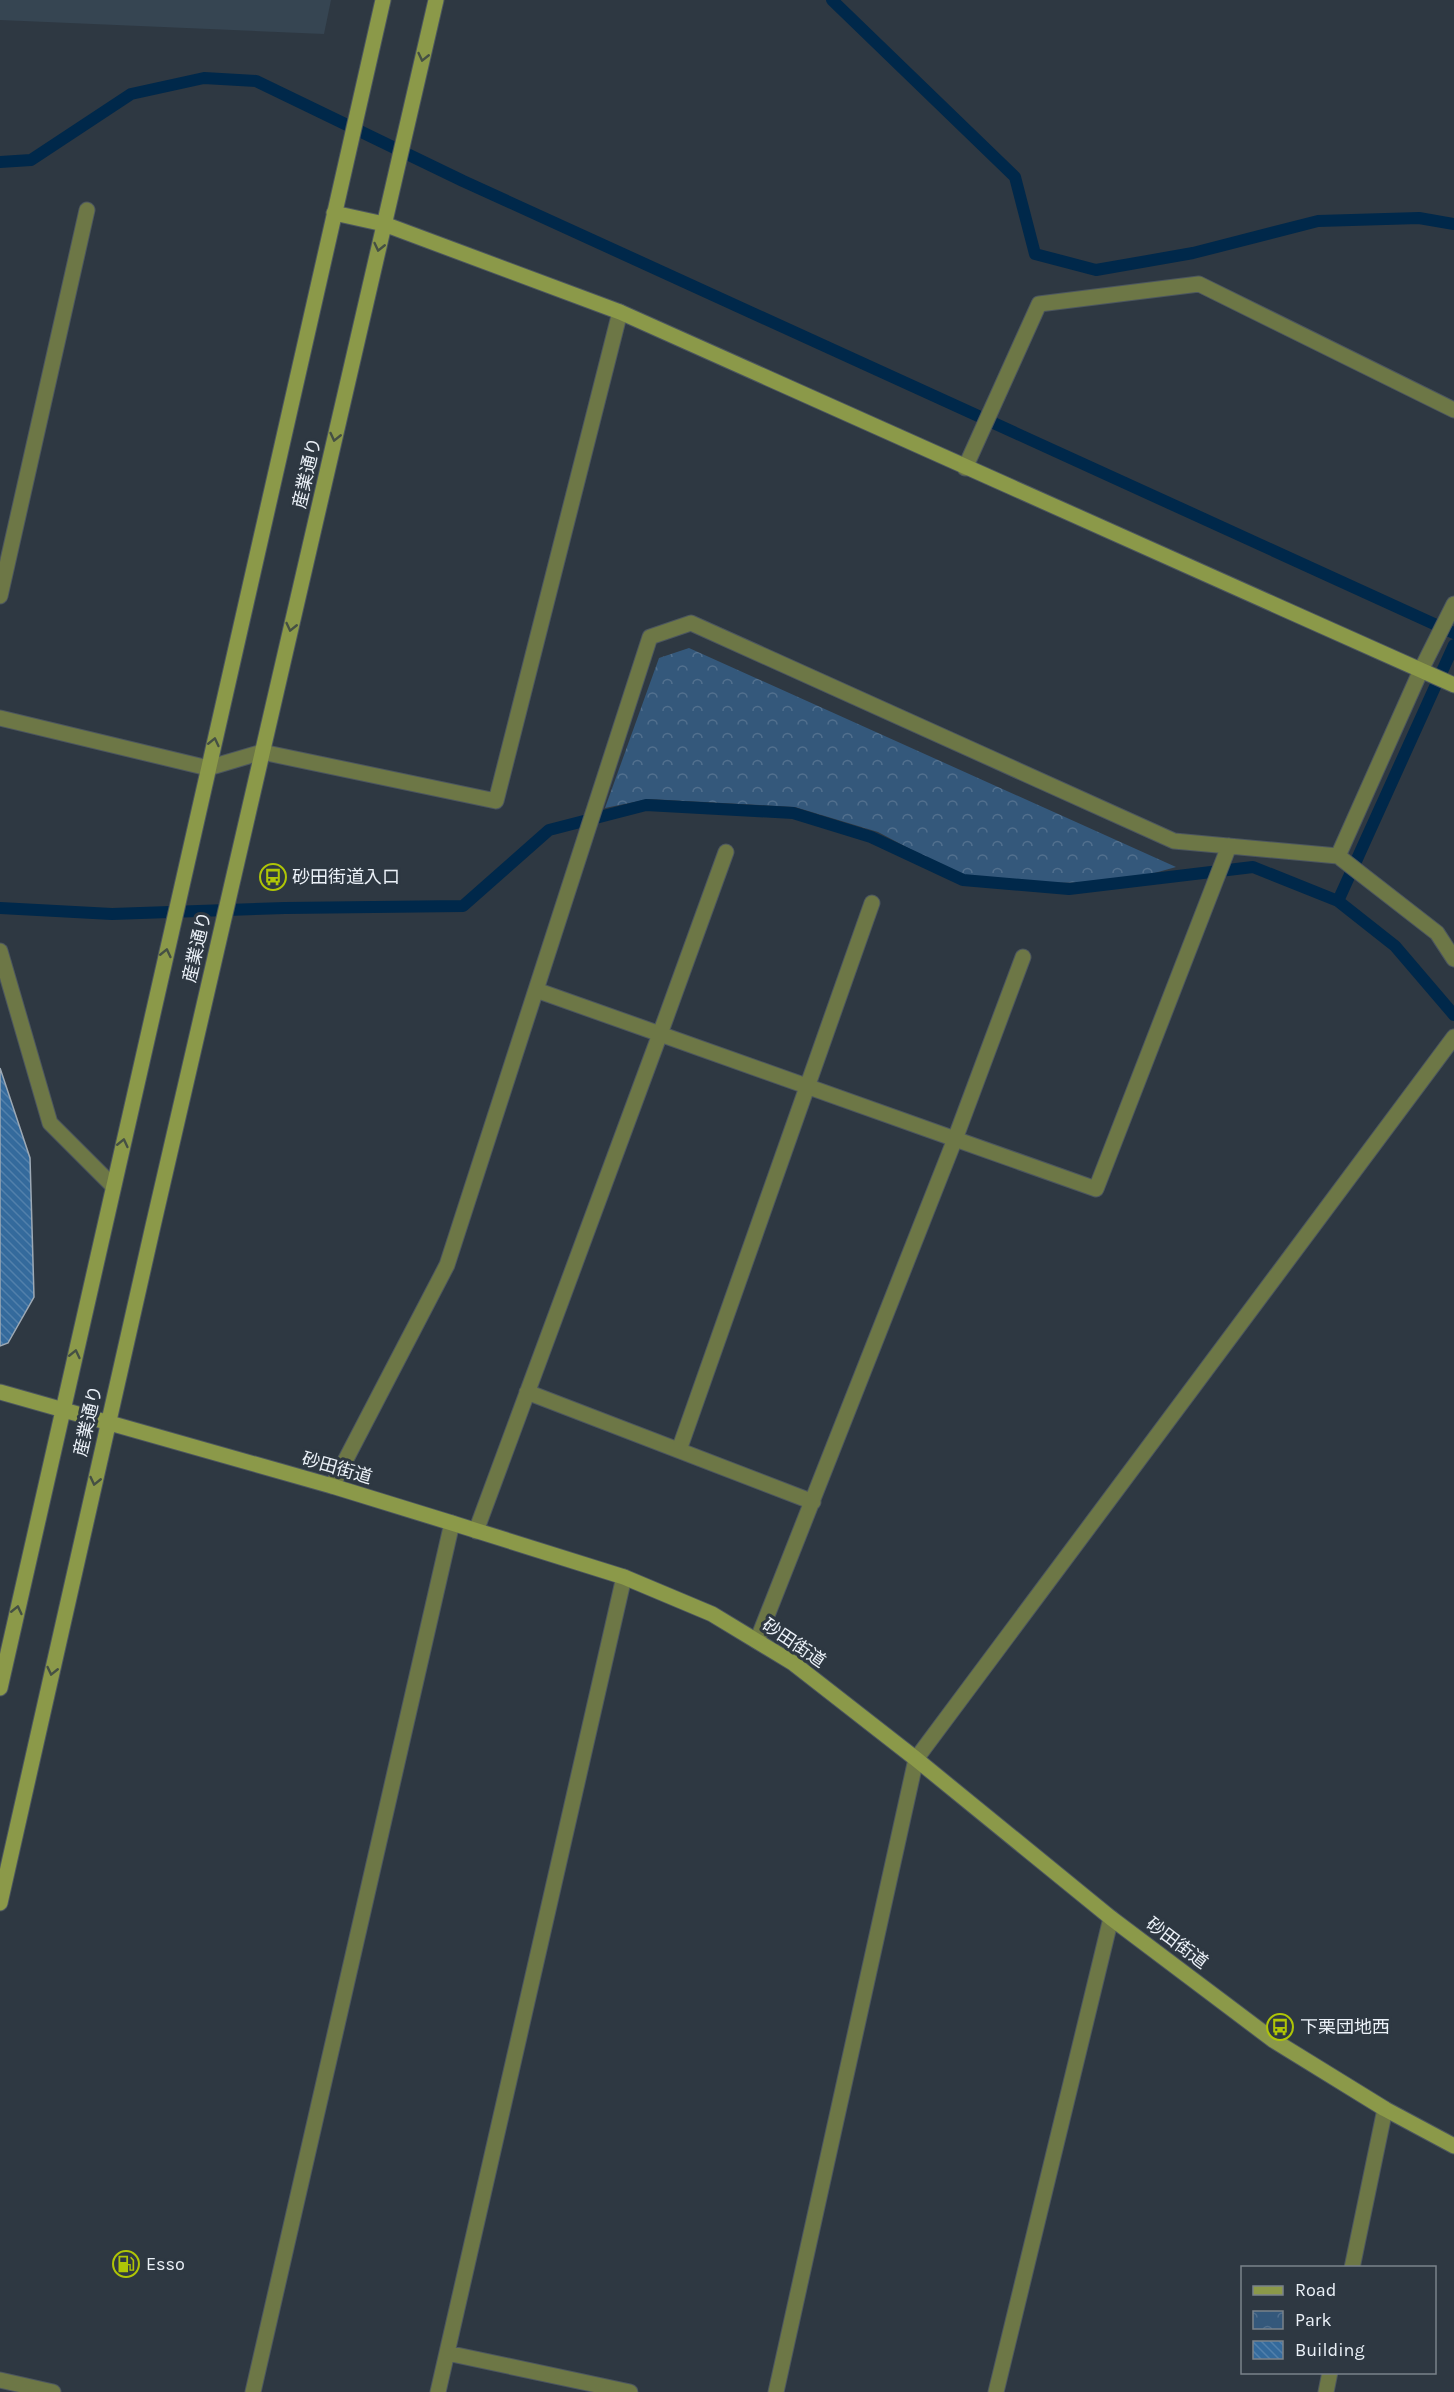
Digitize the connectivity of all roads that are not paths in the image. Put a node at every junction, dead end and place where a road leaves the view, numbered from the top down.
1 (383, 0) edge
2 (436, 0) edge
3 (87, 210) dead end
4 (334, 213) junction
5 (384, 224) junction
6 (620, 312) junction
7 (1454, 410) edge
8 (965, 468) junction
9 (0, 596) edge
10 (1454, 604) edge
11 (1420, 670) junction
12 (1454, 685) edge
13 (0, 718) edge
14 (262, 752) junction
15 (208, 768) junction
16 (1229, 846) junction
17 (726, 852) dead end
18 (1338, 856) junction
19 (872, 903) dead end
20 (0, 951) edge
21 (1023, 957) dead end
22 (1454, 959) edge
23 (536, 990) junction
24 (660, 1034) junction
25 (1454, 1037) edge
26 (806, 1086) junction
27 (955, 1139) junction
28 (113, 1186) junction
29 (0, 1392) edge
30 (527, 1392) junction
31 (62, 1411) junction
32 (108, 1424) junction
33 (679, 1450) junction
34 (332, 1486) junction
35 (813, 1502) junction
36 (452, 1523) junction
37 (476, 1531) junction
38 (624, 1577) junction
39 (757, 1641) junction
40 (0, 1688) edge
41 (916, 1759) junction
42 (0, 1903) edge
43 (1110, 1918) junction
44 (1384, 2109) junction
45 (1454, 2146) edge
46 (1352, 2266) edge
47 (447, 2353) junction
48 (1330, 2374) edge
49 (0, 2380) edge
50 (53, 2392) edge
51 (253, 2392) edge
52 (438, 2392) edge
53 (630, 2392) edge
54 (776, 2392) edge
55 (996, 2392) edge
56 (1326, 2392) edge

1 - 4 street, 産業通り
2 -> 5 street, 産業通り
3 - 9 street
4 - 5 street
15 -> 4 street, 産業通り
5 - 6 street
5 -> 14 street, 産業通り
6 - 8 street
6 - 14 street
7 - 8 street
8 - 11 street
10 - 11 street
11 - 12 street
11 - 18 street
13 - 15 street
14 - 15 street
14 - 32 street, 産業通り
28 -> 15 street, 産業通り
16 - 18 street
16 - 23 street
16 - 27 street
17 - 24 street
18 - 22 street
19 - 26 street
20 - 28 street
21 - 27 street
23 - 24 street
23 - 34 street
24 - 26 street
24 - 30 street
25 - 41 street
26 - 27 street
26 - 33 street
27 - 35 street
31 -> 28 street, 産業通り
29 - 31 street, 砂田街道
30 - 33 street
30 - 37 street
31 - 32 street, 砂田街道
40 -> 31 street, 産業通り
32 - 34 street, 砂田街道
32 -> 42 street, 産業通り
33 - 35 street
34 - 36 street, 砂田街道
35 - 39 street
36 - 37 street, 砂田街道
36 - 51 street
37 - 38 street, 砂田街道
38 - 39 street, 砂田街道
38 - 47 street
39 - 41 street, 砂田街道
41 - 43 street, 砂田街道
41 - 54 street
43 - 44 street, 砂田街道
43 - 55 street
44 - 45 street, 砂田街道
44 - 46 street
47 - 52 street
47 - 53 street
48 - 56 street
49 - 50 street

